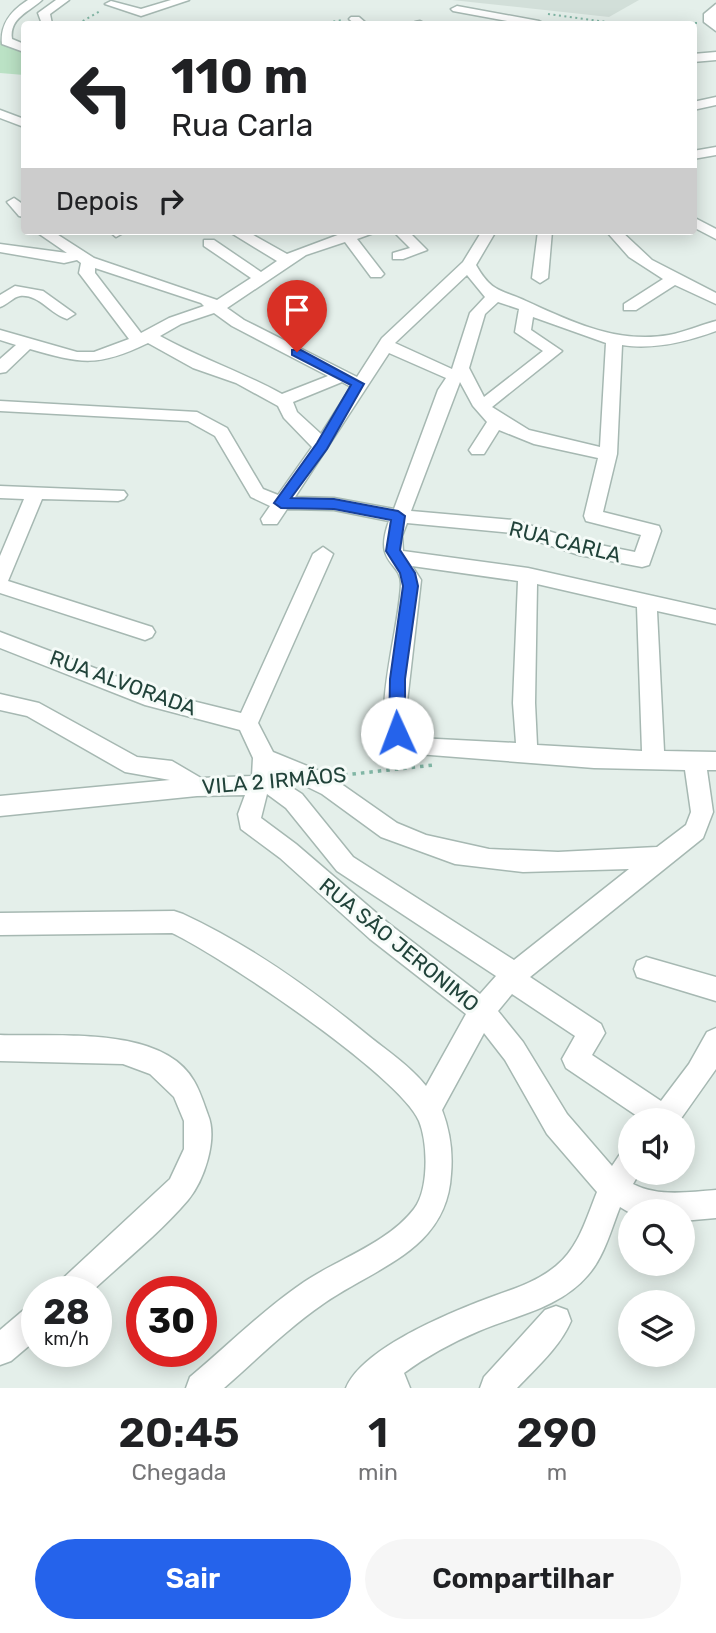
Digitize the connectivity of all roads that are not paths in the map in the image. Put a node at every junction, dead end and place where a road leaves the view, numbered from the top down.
1 (36, 0) edge
2 (63, 0) edge
3 (183, 0) edge
4 (111, 4) road end
5 (716, 7) edge
6 (457, 9) dead end
7 (46, 21) edge
8 (523, 21) edge
9 (713, 25) edge
10 (21, 47) edge
11 (716, 56) edge
12 (697, 58) edge
13 (716, 101) edge
14 (697, 105) edge
15 (0, 114) edge
16 (21, 117) edge
17 (14, 202) dead end
18 (21, 210) edge
19 (697, 223) edge
20 (48, 235) edge
21 (242, 235) edge
22 (353, 235) edge
23 (404, 235) edge
24 (487, 235) edge
25 (545, 235) edge
26 (616, 235) edge
27 (716, 235) edge
28 (348, 236) junction
29 (209, 243) dead end
30 (0, 248) edge
31 (398, 256) dead end
32 (83, 258) junction
33 (286, 260) junction
34 (469, 265) junction
35 (376, 274) dead end
36 (259, 277) junction
37 (540, 278) dead end
38 (674, 279) junction
39 (708, 291) edge
40 (494, 298) junction
41 (716, 299) edge
42 (0, 302) edge
43 (218, 307) junction
44 (527, 307) junction
45 (630, 307) dead end
46 (67, 314) dead end
47 (716, 326) edge
48 (0, 335) edge
49 (144, 339) junction
50 (614, 342) junction
51 (27, 343) junction
52 (385, 345) junction
53 (0, 368) edge
54 (458, 372) junction
55 (342, 376) junction
56 (358, 384) junction
57 (283, 402) junction
58 (0, 406) edge
59 (482, 407) junction
60 (497, 419) junction
61 (322, 446) junction
62 (478, 450) dead end
63 (608, 454) junction
64 (0, 492) edge
65 (36, 493) junction
66 (118, 495) dead end
67 (275, 511) junction
68 (398, 516) junction
69 (323, 554) dead end
70 (395, 557) junction
71 (528, 575) junction
72 (0, 578) edge
73 (0, 586) edge
74 (647, 602) junction
75 (716, 617) edge
76 (145, 632) dead end
77 (0, 640) edge
78 (0, 702) edge
79 (247, 723) junction
80 (531, 754) junction
81 (264, 758) junction
82 (653, 761) junction
83 (706, 761) edge
84 (264, 785) junction
85 (197, 788) junction
86 (0, 806) edge
87 (663, 857) junction
88 (0, 924) edge
89 (646, 969) dead end
90 (512, 976) junction
91 (716, 989) edge
92 (482, 1012) junction
93 (716, 1041) edge
94 (0, 1048) edge
95 (647, 1108) edge
96 (672, 1108) edge
97 (428, 1109) junction
98 (618, 1182) edge
99 (613, 1189) junction
100 (716, 1204) edge
101 (86, 1276) edge
102 (556, 1321) dead end
103 (21, 1332) edge
104 (0, 1350) edge
105 (390, 1377) edge
106 (201, 1388) edge
107 (361, 1388) edge
108 (495, 1388) edge

1 - 10 street
2 - 7 street
3 - 4 street
5 - 9 street
6 - 8 street
11 - 12 street
13 - 14 street
15 - 16 street
17 - 18 street
19 - 27 street
20 - 32 street
21 - 33 street
22 - 28 street
23 - 31 street
24 - 34 street
25 - 37 street
26 - 38 street
28 - 33 street
28 - 35 street
29 - 36 street
30 - 32 street
32 - 43 street
32 - 49 street
33 - 36 street
34 - 40 street
34 - 52 street
36 - 43 street
38 - 39 street
38 - 45 street
39 - 41 street
40 - 44 street
40 - 54 street
42 - 46 street
43 - 49 street
43 - 55 street
44 - 50 street
44 - 59 street
47 - 50 street
48 - 51 street
49 - 51 street
49 - 57 street
50 - 63 street
51 - 53 street
52 - 54 street
52 - 56 street
54 - 59 street
54 - 68 street
55 - 56 street
55 - 57 street
56 - 61 street
57 - 61 street
58 - 67 street
59 - 60 street
60 - 62 street
60 - 63 street
61 - 67 street
63 - 68 street, RUA CARLA
64 - 65 street
65 - 66 street
65 - 72 street
67 - 68 street, RUA CARLA
68 - 70 street
69 - 79 street
70 - 71 street
70 - 80 street
71 - 74 street
71 - 80 street
73 - 76 street
74 - 75 street
74 - 82 street
77 - 79 street, RUA ALVORADA
78 - 85 street
79 - 81 street
80 - 82 street
81 - 84 street
81 - 87 street
82 - 83 street
83 - 87 street
84 - 85 street, VILA 2 IRMÃOS
84 - 90 street
84 - 92 street, RUA SÃO JERONIMO
85 - 86 street, VILA 2 IRMÃOS
87 - 90 street
88 - 97 street
89 - 91 street
90 - 92 street
90 - 95 street
92 - 97 street
92 - 99 street, RUA SÃO JERONIMO
93 - 96 street
94 - 101 street
97 - 106 street
98 - 99 street
99 - 100 street
99 - 105 street
102 - 108 street
103 - 104 street
105 - 107 street

